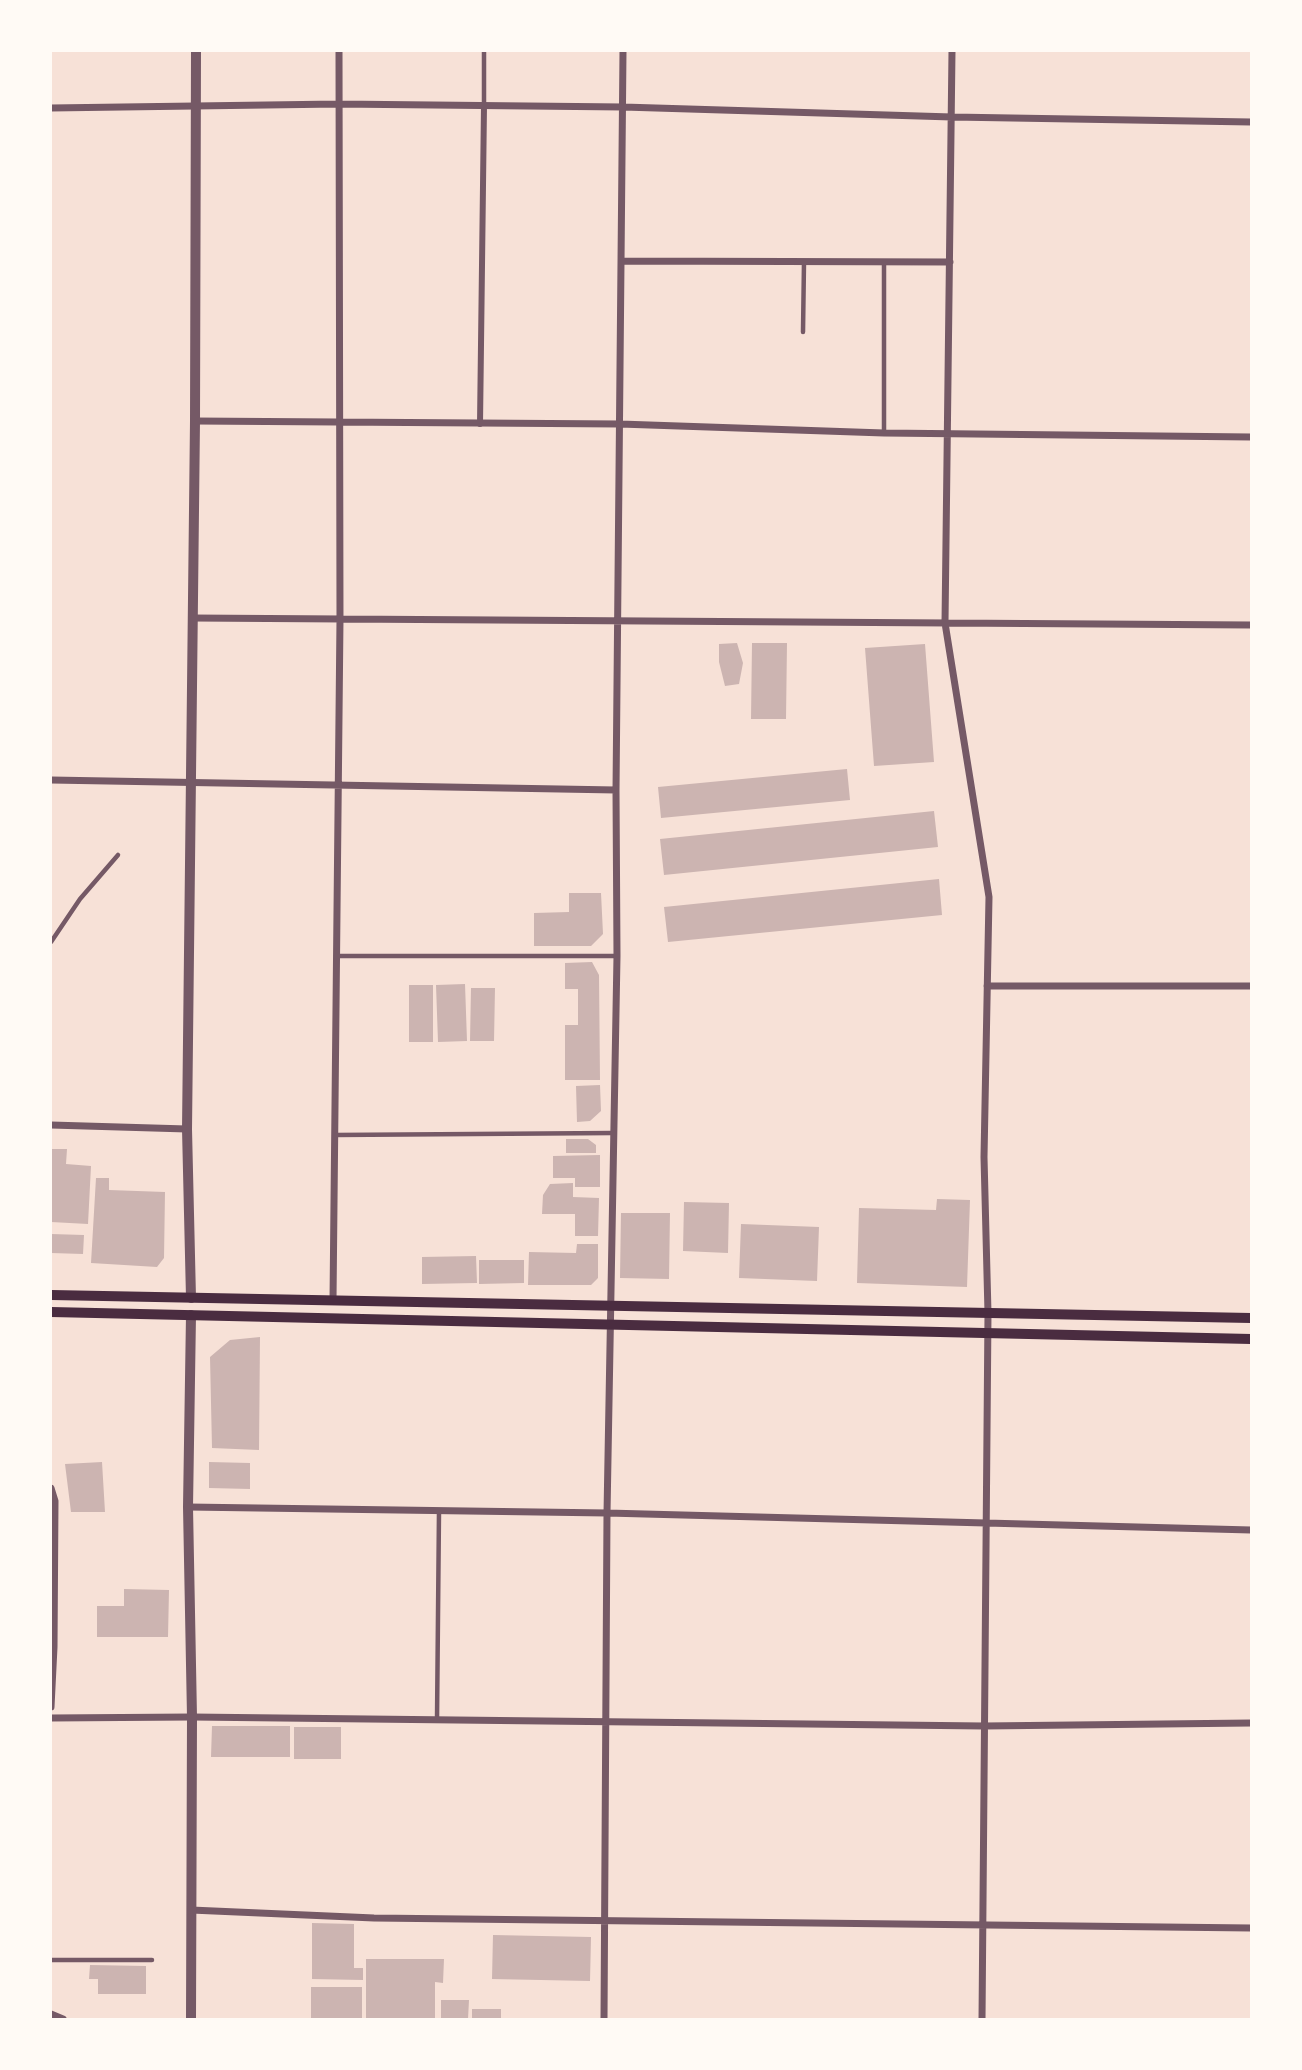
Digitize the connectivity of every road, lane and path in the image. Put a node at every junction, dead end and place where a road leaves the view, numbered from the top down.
1 (196, 51) edge
2 (339, 51) edge
3 (484, 51) edge
4 (622, 51) edge
5 (952, 51) edge
6 (338, 104) junction
7 (195, 105) junction
8 (484, 106) junction
9 (623, 107) junction
10 (51, 108) edge
11 (952, 117) junction
12 (1251, 122) edge
13 (621, 261) junction
14 (804, 261) junction
15 (884, 262) junction
16 (950, 262) junction
17 (803, 332) dead end
18 (195, 421) junction
19 (340, 423) junction
20 (480, 424) junction
21 (620, 424) junction
22 (884, 433) junction
23 (947, 434) junction
24 (1251, 437) edge
25 (192, 618) junction
26 (340, 619) junction
27 (619, 621) junction
28 (945, 623) junction
29 (1251, 625) edge
30 (51, 780) edge
31 (190, 782) junction
32 (338, 784) junction
33 (617, 790) junction
34 (118, 855) dead end
35 (51, 942) edge
36 (337, 956) junction
37 (617, 956) junction
38 (987, 986) junction
39 (1251, 986) edge
40 (51, 1125) edge
41 (187, 1129) junction
42 (614, 1133) junction
43 (334, 1135) junction
44 (51, 1295) edge
45 (191, 1298) junction
46 (333, 1300) junction
47 (611, 1306) junction
48 (51, 1312) edge
49 (988, 1313) junction
50 (191, 1315) junction
51 (1251, 1318) edge
52 (611, 1325) junction
53 (988, 1333) junction
54 (1251, 1339) edge
55 (51, 1488) edge
56 (188, 1507) junction
57 (439, 1510) junction
58 (607, 1513) junction
59 (987, 1525) junction
60 (1251, 1530) edge
61 (52, 1637) edge
62 (51, 1707) edge
63 (192, 1717) junction
64 (51, 1718) edge
65 (437, 1720) junction
66 (607, 1722) junction
67 (1251, 1723) edge
68 (984, 1726) junction
69 (191, 1910) junction
70 (605, 1922) junction
71 (982, 1925) junction
72 (1251, 1928) edge
73 (51, 1960) edge
74 (152, 1961) dead end
75 (51, 2014) edge
76 (62, 2019) edge
77 (191, 2019) edge
78 (604, 2019) edge
79 (982, 2019) edge

1 - 7 street
2 - 6 street
3 - 8 lane
4 - 9 street
5 - 11 street
6 - 7 street
6 - 8 street
6 - 19 street
7 - 10 street
7 - 18 street
8 - 9 street
8 - 20 street
9 - 11 street
9 - 13 street
11 - 12 street
11 - 16 street
13 - 14 street
13 - 21 street
14 - 15 street
14 - 17 lane
15 - 16 street
15 - 22 lane
16 - 23 street
18 - 19 street
18 - 25 street
19 - 20 street
19 - 26 street
20 - 21 street
21 - 22 street
21 - 27 street
22 - 23 street
23 - 24 street
23 - 28 street
25 - 26 street
25 - 31 street
26 - 27 street
26 - 32 street
27 - 28 street
27 - 33 street
28 - 29 street
28 - 38 street
30 - 31 street
31 - 32 street
31 - 41 street
32 - 33 street
32 - 36 street
33 - 37 street
34 - 35 lane
36 - 37 lane
36 - 43 street
37 - 42 street
38 - 39 street
38 - 49 street
40 - 41 street
41 - 45 street
42 - 43 lane
42 - 47 street
43 - 46 street
44 - 45 main road
45 - 46 main road
45 - 50 main road
46 - 47 main road
47 - 49 main road
47 - 52 street
48 - 50 main road
49 - 51 main road
49 - 53 street
50 - 52 main road
50 - 56 street
52 - 53 main road
52 - 58 street
53 - 54 main road
53 - 59 street
55 - 61 street
56 - 57 street
56 - 63 street
57 - 58 street
57 - 65 lane
58 - 59 street
58 - 66 street
59 - 60 street
59 - 68 street
61 - 62 street
63 - 64 street
63 - 65 street
63 - 69 street
65 - 66 street
66 - 68 street
66 - 70 street
67 - 68 street
68 - 71 street
69 - 70 street
69 - 77 street
70 - 71 street
70 - 78 street
71 - 72 street
71 - 79 street
73 - 74 lane
75 - 76 street

